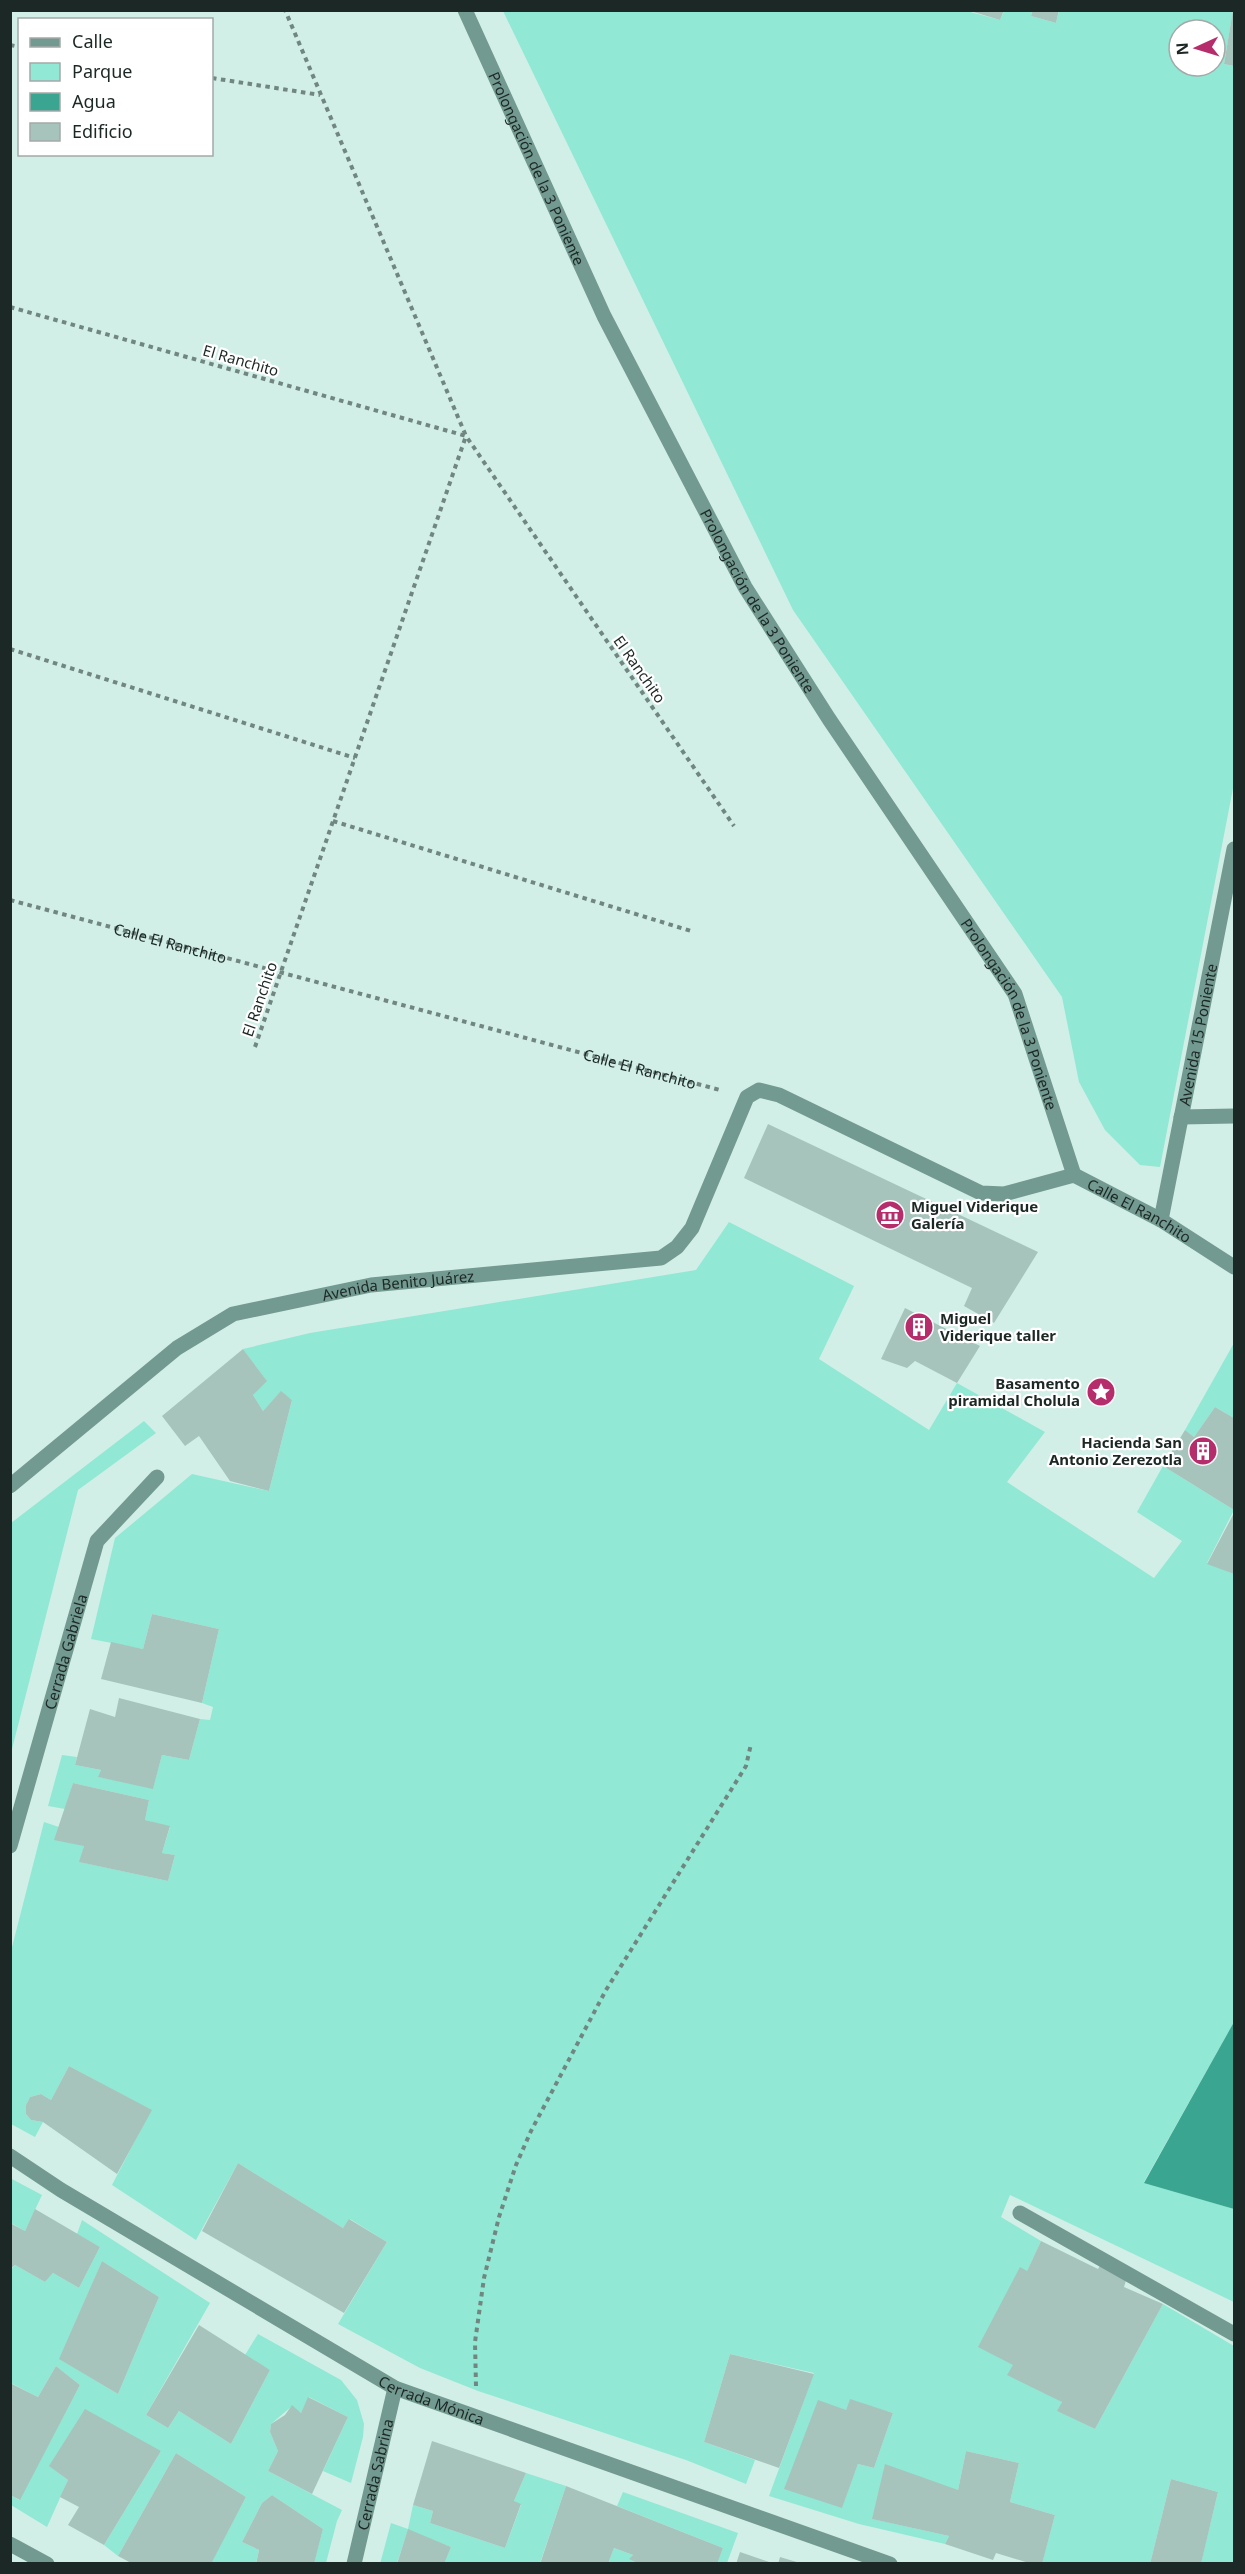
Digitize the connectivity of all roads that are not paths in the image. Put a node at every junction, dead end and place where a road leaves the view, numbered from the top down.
1 (465, 10) edge
2 (1234, 849) edge
3 (747, 1097) joint
4 (1234, 1116) edge
5 (1181, 1117) junction
6 (1074, 1175) junction
7 (1161, 1220) junction
8 (1234, 1267) edge
9 (157, 1477) dead end
10 (10, 1486) edge
11 (10, 1846) edge
12 (10, 2156) edge
13 (1020, 2213) dead end
14 (1234, 2334) edge
15 (395, 2388) junction
16 (18, 2553) edge
17 (47, 2564) edge
18 (354, 2564) edge
19 (890, 2564) edge

1 - 6 street, Prolongación de la 3 Poniente
2 - 5 street, Avenida 15 Poniente
3 - 6 street, Calle El Ranchito
3 - 10 street, Avenida Benito Juárez
4 - 5 street
5 - 7 street, Avenida 15 Poniente
6 - 7 street, Calle El Ranchito
7 - 8 street, Calle El Ranchito
9 - 11 street, Cerrada Gabriela
12 - 15 street, Cerrada Mónica
13 - 14 street
15 - 18 street, Cerrada Sabrina
15 - 19 street, Cerrada Mónica
16 - 17 street

